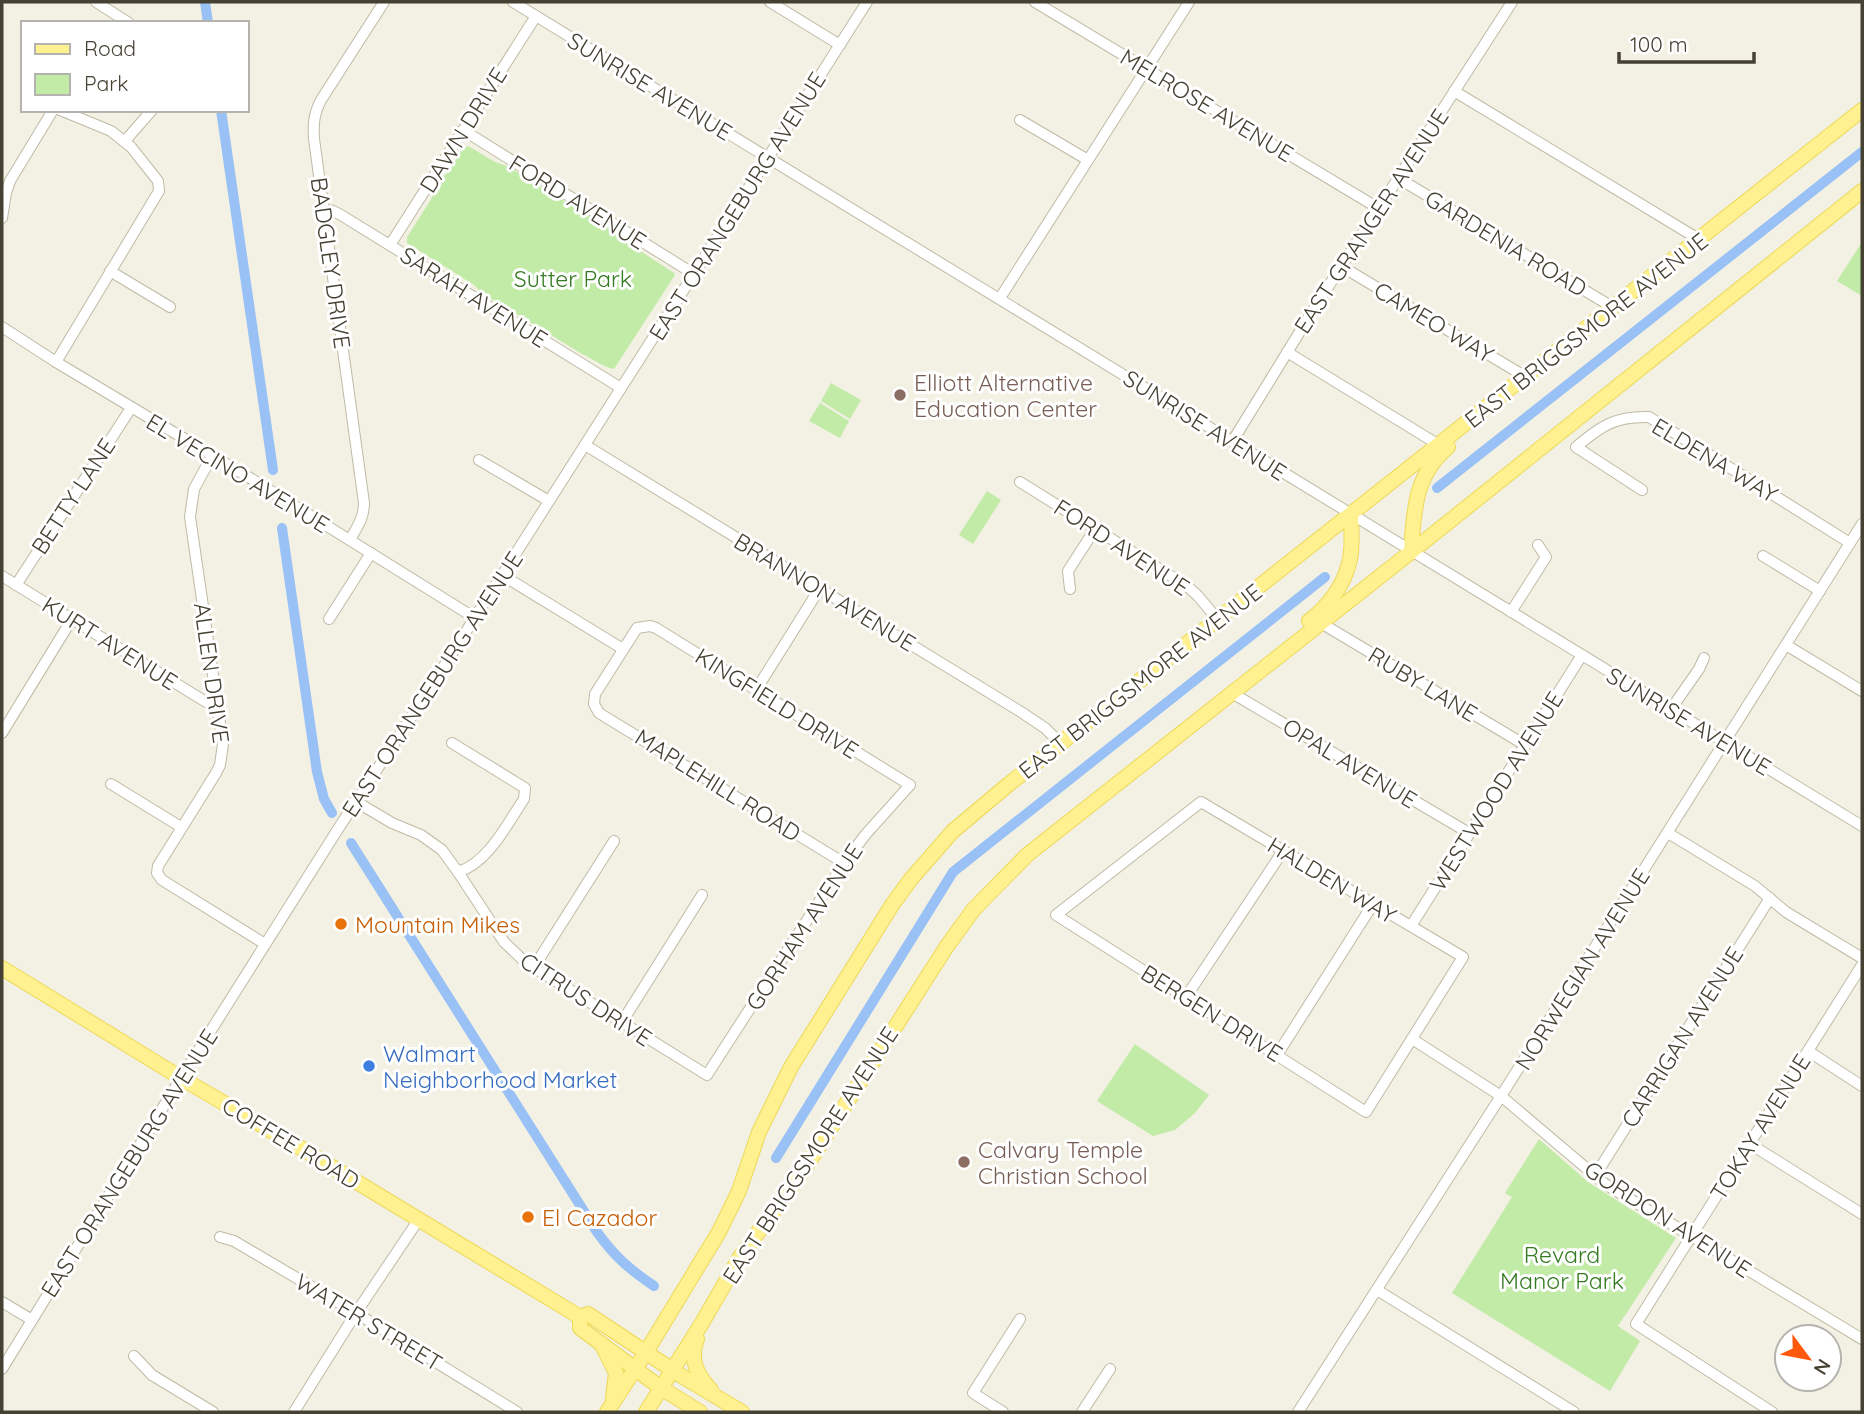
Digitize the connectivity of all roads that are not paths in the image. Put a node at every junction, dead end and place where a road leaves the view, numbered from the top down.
1 (96, 2) edge
2 (384, 2) edge
3 (513, 2) edge
4 (770, 2) edge
5 (867, 2) edge
6 (1035, 2) edge
7 (1189, 2) edge
8 (1512, 2) edge
9 (536, 16) junction
10 (126, 21) edge
11 (840, 45) junction
12 (1146, 68) junction
13 (1454, 91) junction
14 (1862, 110) edge
15 (52, 112) edge
16 (64, 112) edge
17 (150, 112) edge
18 (1020, 120) dead end
19 (463, 130) junction
20 (125, 141) junction
21 (768, 158) junction
22 (1088, 160) junction
23 (1398, 178) junction
24 (1862, 191) edge
25 (1378, 208) junction
26 (325, 210) junction
27 (2, 218) edge
28 (1700, 240) junction
29 (390, 245) junction
30 (1341, 266) junction
31 (110, 271) junction
32 (694, 274) junction
33 (1000, 298) junction
34 (170, 307) dead end
35 (1614, 308) junction
36 (2, 327) edge
37 (1287, 352) junction
38 (56, 362) junction
39 (1526, 377) junction
40 (621, 388) junction
41 (131, 408) junction
42 (1480, 413) junction
43 (1232, 442) junction
44 (585, 445) junction
45 (1439, 445) junction
46 (212, 456) junction
47 (479, 460) dead end
48 (1020, 482) dead end
49 (1642, 490) dead end
50 (549, 501) junction
51 (1351, 515) junction
52 (1862, 524) edge
53 (1095, 529) junction
54 (349, 540) junction
55 (1850, 543) junction
56 (1538, 545) dead end
57 (1411, 552) junction
58 (371, 553) junction
59 (1763, 556) dead end
60 (502, 575) junction
61 (2, 576) edge
62 (16, 585) junction
63 (820, 589) junction
64 (1070, 589) dead end
65 (1820, 592) junction
66 (1511, 612) junction
67 (475, 618) junction
68 (72, 619) junction
69 (329, 620) dead end
70 (1218, 620) junction
71 (1321, 623) junction
72 (1786, 645) junction
73 (623, 649) junction
74 (1582, 655) junction
75 (1704, 658) dead end
76 (1273, 661) junction
77 (756, 690) junction
78 (1862, 691) edge
79 (1232, 693) junction
80 (1671, 709) junction
81 (219, 710) junction
82 (2, 733) edge
83 (1725, 742) junction
84 (452, 743) dead end
85 (1061, 744) junction
86 (1524, 745) junction
87 (111, 784) dead end
88 (910, 785) joint
89 (355, 801) junction
90 (1862, 826) edge
91 (181, 827) junction
92 (1469, 833) junction
93 (1668, 833) junction
94 (614, 841) dead end
95 (1283, 851) junction
96 (844, 863) junction
97 (458, 872) junction
98 (702, 895) dead end
99 (1770, 898) junction
100 (1373, 904) junction
101 (1056, 915) joint
102 (1410, 926) junction
103 (265, 944) junction
104 (1862, 958) edge
105 (1862, 965) edge
106 (534, 967) junction
107 (2, 968) edge
108 (1186, 997) junction
109 (621, 1022) junction
110 (1412, 1039) junction
111 (1808, 1051) junction
112 (1277, 1055) junction
113 (707, 1075) joint
114 (181, 1078) junction
115 (1862, 1086) edge
116 (1501, 1096) junction
117 (1749, 1144) junction
118 (1595, 1176) junction
119 (1862, 1214) edge
120 (419, 1219) junction
121 (1691, 1236) junction
122 (219, 1237) dead end
123 (1377, 1290) junction
124 (2, 1302) edge
125 (356, 1313) junction
126 (580, 1317) junction
127 (1020, 1319) dead end
128 (32, 1320) junction
129 (702, 1324) junction
130 (1862, 1339) edge
131 (601, 1343) junction
132 (646, 1352) junction
133 (134, 1356) dead end
134 (2, 1369) edge
135 (636, 1369) junction
136 (1110, 1369) dead end
137 (673, 1370) junction
138 (661, 1388) junction
139 (719, 1398) junction
140 (610, 1409) edge
141 (213, 1412) edge
142 (294, 1412) edge
143 (517, 1412) edge
144 (646, 1412) edge
145 (699, 1412) edge
146 (742, 1412) edge
147 (1003, 1412) edge
148 (1082, 1412) edge
149 (1298, 1412) edge
150 (1574, 1412) edge
151 (1772, 1412) edge

1 - 10 street
2 - 26 street, BADGLEY DRIVE
3 - 9 street, SUNRISE AVENUE
4 - 11 street
5 - 11 street, EAST ORANGEBURG AVENUE
6 - 12 street, MELROSE AVENUE
7 - 12 street
8 - 13 street, EAST GRANGER AVENUE
9 - 19 street, DAWN DRIVE
9 - 21 street, SUNRISE AVENUE
11 - 21 street, EAST ORANGEBURG AVENUE
12 - 22 street
12 - 25 street, MELROSE AVENUE
13 - 23 street, EAST GRANGER AVENUE
13 - 28 street
14 - 28 main road, EAST BRIGGSMORE AVENUE
15 - 27 street
16 - 20 street
17 - 20 street
18 - 22 street
19 - 29 street, DAWN DRIVE
19 - 32 street, FORD AVENUE
20 - 31 street
21 - 32 street, EAST ORANGEBURG AVENUE
21 - 33 street, SUNRISE AVENUE
22 - 33 street
23 - 25 street, EAST GRANGER AVENUE
23 - 35 street, GARDENIA ROAD
24 - 57 main road, EAST BRIGGSMORE AVENUE
25 - 30 street, EAST GRANGER AVENUE
26 - 29 street, SARAH AVENUE
26 - 54 street, BADGLEY DRIVE
28 - 35 main road, EAST BRIGGSMORE AVENUE
29 - 40 street, SARAH AVENUE
30 - 37 street, EAST GRANGER AVENUE
30 - 39 street, CAMEO WAY
31 - 34 street
31 - 38 street
32 - 40 street, EAST ORANGEBURG AVENUE
33 - 43 street, SUNRISE AVENUE
35 - 39 main road, EAST BRIGGSMORE AVENUE
36 - 38 street, EL VECINO AVENUE
37 - 43 street, EAST GRANGER AVENUE
37 - 45 street
38 - 41 street, EL VECINO AVENUE
39 - 42 main road, EAST BRIGGSMORE AVENUE
40 - 44 street, EAST ORANGEBURG AVENUE
41 - 46 street, EL VECINO AVENUE
41 - 62 street, BETTY LANE
42 - 45 main road, EAST BRIGGSMORE AVENUE
42 - 57 main road
43 - 51 street, SUNRISE AVENUE
44 - 50 street, EAST ORANGEBURG AVENUE
44 - 63 street, BRANNON AVENUE
45 - 51 main road, EAST BRIGGSMORE AVENUE
46 - 54 street, EL VECINO AVENUE
46 - 81 street, ALLEN DRIVE
47 - 50 street
48 - 53 street, FORD AVENUE
49 - 55 street, ELDENA WAY
50 - 60 street, EAST ORANGEBURG AVENUE
51 - 57 street, SUNRISE AVENUE
51 - 70 main road, EAST BRIGGSMORE AVENUE
51 - 76 main road
52 - 55 street, NORWEGIAN AVENUE
53 - 64 street
53 - 70 street, FORD AVENUE
54 - 58 street, EL VECINO AVENUE
55 - 65 street, NORWEGIAN AVENUE
56 - 66 street
57 - 66 street, SUNRISE AVENUE
57 - 71 main road, EAST BRIGGSMORE AVENUE
58 - 67 street, EL VECINO AVENUE
58 - 69 street
59 - 65 street
60 - 67 street, EAST ORANGEBURG AVENUE
60 - 73 street
61 - 62 street, KURT AVENUE
62 - 68 street, KURT AVENUE
63 - 77 street
63 - 85 street, BRANNON AVENUE
65 - 72 street, NORWEGIAN AVENUE
66 - 74 street, SUNRISE AVENUE
67 - 89 street, EAST ORANGEBURG AVENUE
68 - 81 street, KURT AVENUE
68 - 82 street
70 - 85 main road, EAST BRIGGSMORE AVENUE
71 - 76 main road, EAST BRIGGSMORE AVENUE
71 - 86 street, RUBY LANE
72 - 78 street
72 - 83 street, NORWEGIAN AVENUE
73 - 77 street, KINGFIELD DRIVE
73 - 96 street, MAPLEHILL ROAD
74 - 80 street, SUNRISE AVENUE
74 - 86 street, WESTWOOD AVENUE
75 - 80 street
76 - 79 main road, EAST BRIGGSMORE AVENUE
77 - 88 street, KINGFIELD DRIVE
79 - 92 street, OPAL AVENUE
79 - 129 main road, EAST BRIGGSMORE AVENUE
80 - 83 street, SUNRISE AVENUE
81 - 91 street, ALLEN DRIVE
83 - 90 street, SUNRISE AVENUE
83 - 93 street, NORWEGIAN AVENUE
84 - 97 street
85 - 132 main road, EAST BRIGGSMORE AVENUE
86 - 92 street, WESTWOOD AVENUE
87 - 91 street
88 - 96 street, GORHAM AVENUE
89 - 97 street, CITRUS DRIVE
89 - 103 street, EAST ORANGEBURG AVENUE
91 - 103 street, ALLEN DRIVE
92 - 102 street, WESTWOOD AVENUE
93 - 99 street
93 - 116 street, NORWEGIAN AVENUE
94 - 106 street
95 - 100 street, HALDEN WAY
95 - 101 street, HALDEN WAY
95 - 108 street
96 - 113 street, GORHAM AVENUE
97 - 106 street, CITRUS DRIVE
98 - 109 street
99 - 104 street
99 - 118 street, CARRIGAN AVENUE
100 - 102 street, HALDEN WAY
100 - 112 street
101 - 108 street, BERGEN DRIVE
102 - 110 street, HALDEN WAY
103 - 114 street, EAST ORANGEBURG AVENUE
105 - 111 street, TOKAY AVENUE
106 - 109 street, CITRUS DRIVE
107 - 114 main road, COFFEE ROAD
108 - 112 street, BERGEN DRIVE
109 - 113 street, CITRUS DRIVE
110 - 112 street, BERGEN DRIVE
110 - 116 street, GORDON AVENUE
111 - 115 street
111 - 117 street, TOKAY AVENUE
114 - 120 main road, COFFEE ROAD
114 - 128 street, EAST ORANGEBURG AVENUE
116 - 118 street, GORDON AVENUE
116 - 123 street, NORWEGIAN AVENUE
117 - 119 street
117 - 121 street, TOKAY AVENUE
118 - 121 street, GORDON AVENUE
120 - 125 street
120 - 126 main road, COFFEE ROAD
121 - 130 street, GORDON AVENUE
121 - 151 street, TOKAY AVENUE
122 - 125 street, WATER STREET
123 - 149 street, NORWEGIAN AVENUE
123 - 150 street
124 - 128 street
125 - 142 street
125 - 143 street, WATER STREET
126 - 131 main road, COFFEE ROAD
126 - 132 main road, COFFEE ROAD
127 - 147 street
128 - 134 street, EAST ORANGEBURG AVENUE
129 - 137 main road, EAST BRIGGSMORE AVENUE
129 - 139 main road
131 - 135 main road, COFFEE ROAD
131 - 140 main road
132 - 135 main road, EAST BRIGGSMORE AVENUE
132 - 137 main road, COFFEE ROAD
133 - 141 street
135 - 138 main road, COFFEE ROAD
135 - 140 main road, EAST BRIGGSMORE AVENUE
136 - 148 street
137 - 138 main road, EAST BRIGGSMORE AVENUE
137 - 139 main road, COFFEE ROAD
138 - 144 main road, EAST BRIGGSMORE AVENUE
138 - 145 main road, COFFEE ROAD
139 - 146 main road, COFFEE ROAD

